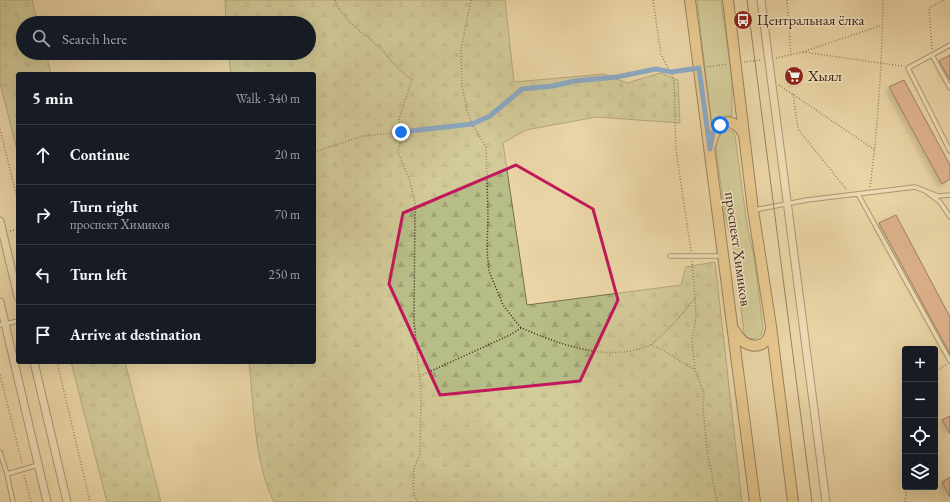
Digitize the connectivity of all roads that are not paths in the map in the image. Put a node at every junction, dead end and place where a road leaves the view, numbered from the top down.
1 (690, 0) edge
2 (728, 0) edge
3 (761, 0) edge
4 (950, 45) edge
5 (932, 55) junction
6 (950, 88) edge
7 (745, 137) junction
8 (710, 149) junction
9 (950, 151) edge
10 (926, 191) junction
11 (858, 194) junction
12 (950, 195) edge
13 (788, 203) junction
14 (753, 210) junction
15 (950, 217) edge
16 (0, 221) edge
17 (670, 256) dead end
18 (724, 256) junction
19 (16, 288) edge
20 (0, 302) edge
21 (16, 322) edge
22 (3, 325) edge
23 (771, 326) junction
24 (733, 327) junction
25 (950, 361) edge
26 (34, 364) edge
27 (0, 452) edge
28 (38, 464) junction
29 (7, 474) junction
30 (13, 502) edge
31 (47, 502) edge
32 (67, 502) edge
33 (755, 502) edge
34 (793, 502) edge
35 (826, 502) edge

1 - 8 main road, проспект Химиков
2 - 7 main road, проспект Химиков
3 - 13 street
4 - 5 lane
5 - 6 lane
5 - 9 lane
7 - 8 main road
7 - 14 main road, проспект Химиков
8 - 18 main road, проспект Химиков
10 - 11 lane
10 - 12 lane
10 - 15 lane
11 - 13 lane
11 - 25 lane
13 - 14 lane
13 - 35 street
14 - 23 main road, проспект Химиков
16 - 19 street
17 - 18 lane
18 - 24 main road, проспект Химиков
20 - 22 street
21 - 22 lane
22 - 28 street
23 - 24 main road
23 - 34 main road, проспект Химиков
24 - 33 main road, проспект Химиков
26 - 32 street
27 - 29 lane
28 - 29 lane
28 - 31 street
29 - 30 lane

